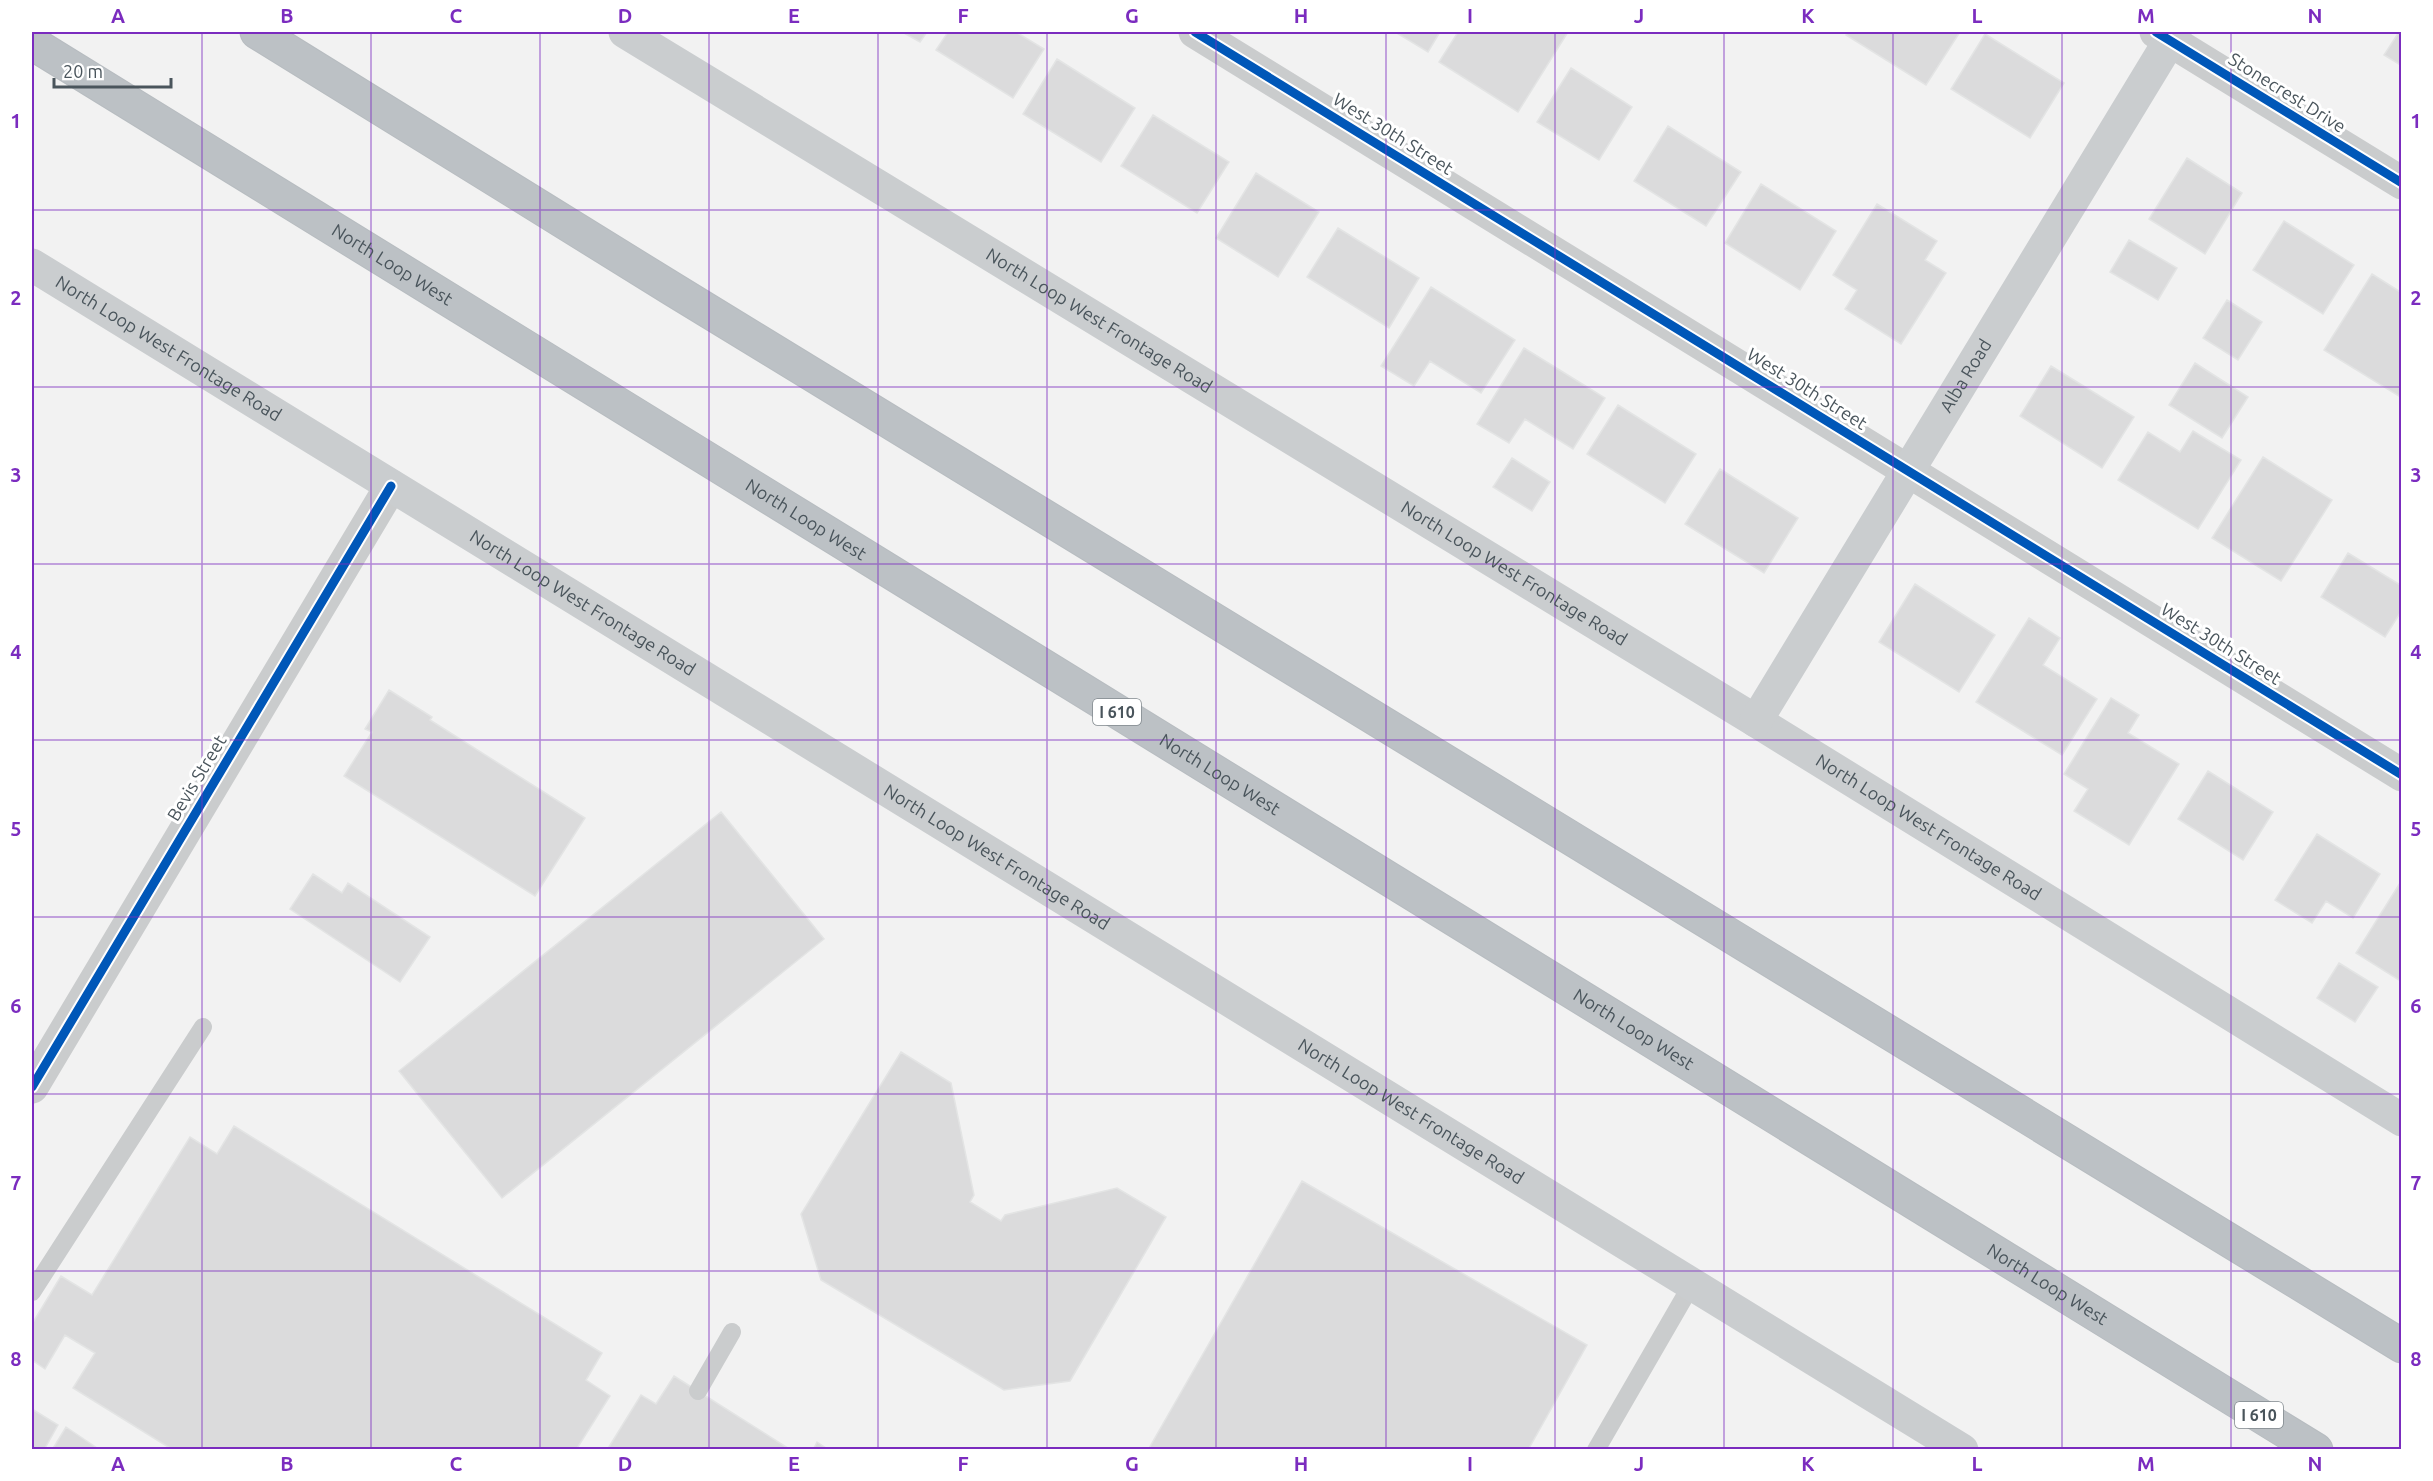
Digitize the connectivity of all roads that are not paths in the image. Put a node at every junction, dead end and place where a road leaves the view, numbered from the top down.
1 (257, 32) edge
2 (625, 32) edge
3 (1195, 32) edge
4 (2167, 34) edge
5 (32, 43) edge
6 (2402, 183) edge
7 (32, 265) edge
8 (1909, 471) junction
9 (391, 486) junction
10 (1756, 721) junction
11 (2402, 774) edge
12 (203, 1027) dead end
13 (32, 1087) edge
14 (2402, 1120) edge
15 (1692, 1284) junction
16 (32, 1292) edge
17 (732, 1332) dead end
18 (2402, 1346) edge
19 (2203, 1381) junction
20 (698, 1391) dead end
21 (1596, 1449) edge
22 (1962, 1449) edge
23 (2291, 1449) edge
24 (2316, 1449) edge

1 - 18 highway
2 - 10 main road, North Loop West Frontage Road
3 - 8 street, West 30th Street
4 - 6 street, Stonecrest Drive
4 - 8 main road, Alba Road
5 - 19 highway, North Loop West / I 610
7 - 9 main road, North Loop West Frontage Road
8 - 10 main road, Alba Road
8 - 11 street, West 30th Street
9 - 13 street, Bevis Street
9 - 15 main road, North Loop West Frontage Road
10 - 14 main road, North Loop West Frontage Road
12 - 16 lane
15 - 21 lane
15 - 22 main road, North Loop West Frontage Road
17 - 20 lane
19 - 23 highway
19 - 24 highway, North Loop West / I 610

